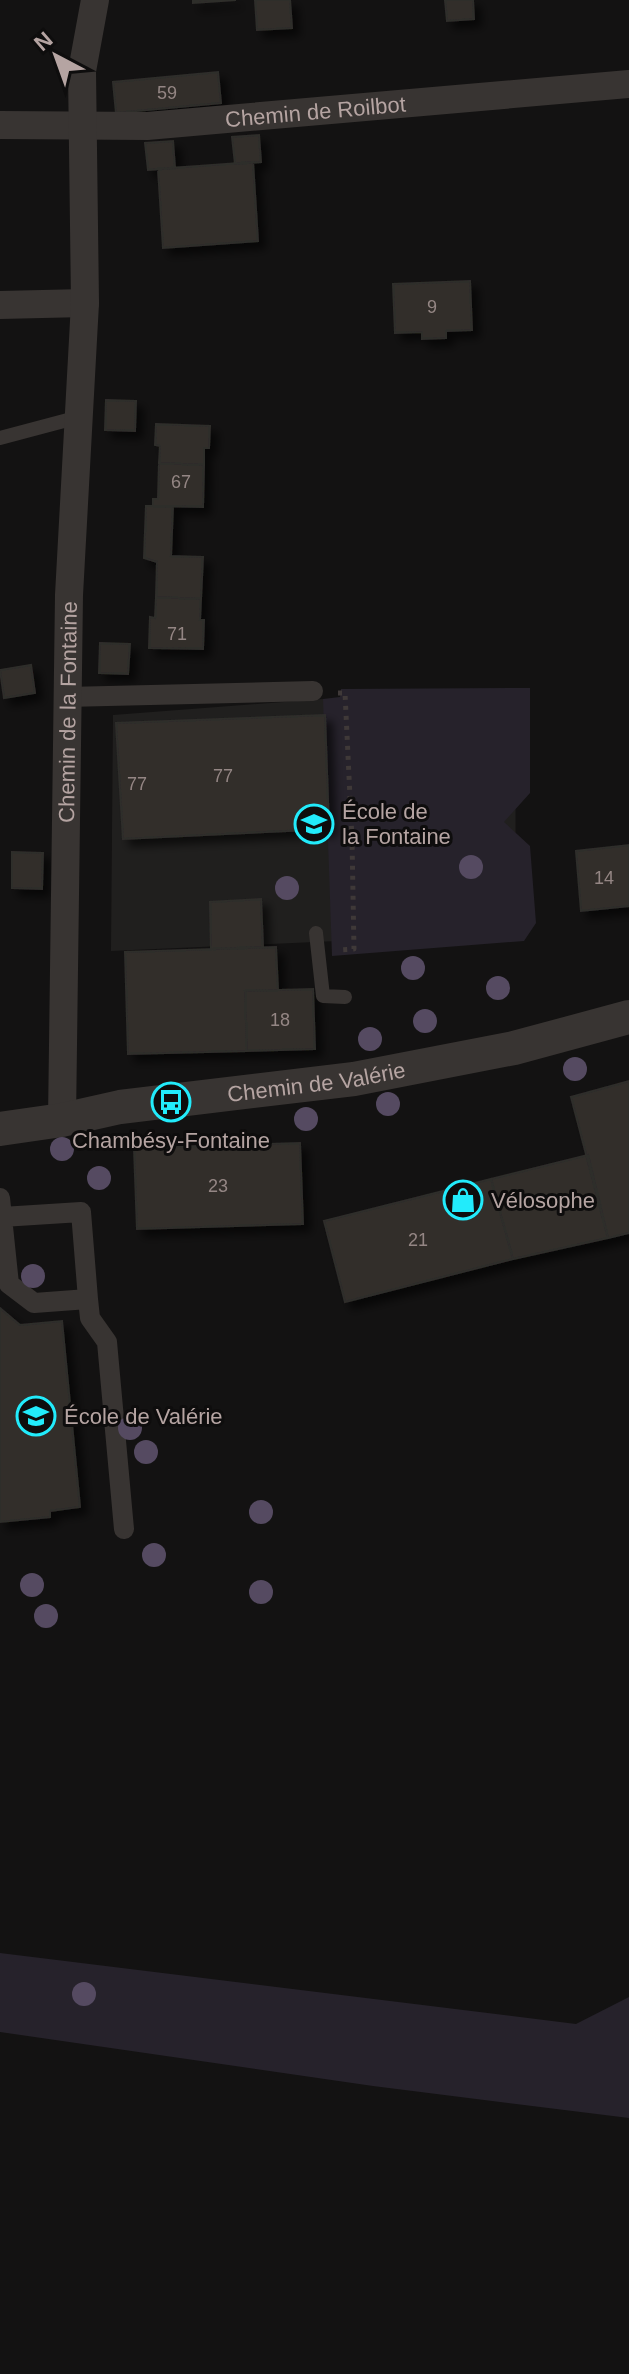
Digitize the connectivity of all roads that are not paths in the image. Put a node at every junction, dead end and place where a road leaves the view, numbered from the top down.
1 (95, 0) edge
2 (629, 84) edge
3 (0, 125) edge
4 (85, 127) junction
5 (85, 303) junction
6 (0, 305) edge
7 (79, 417) junction
8 (0, 438) edge
9 (313, 691) dead end
10 (66, 697) junction
11 (316, 933) dead end
12 (345, 997) dead end
13 (629, 1017) edge
14 (62, 1120) junction
15 (0, 1129) edge
16 (1, 1208) edge
17 (88, 1299) junction
18 (124, 1529) dead end

1 - 4 street, Chemin de la Fontaine
2 - 4 street, Chemin de Roilbot
3 - 4 street, Chemin de Roilbot
4 - 5 street, Chemin de la Fontaine
5 - 6 street
5 - 7 street, Chemin de la Fontaine
7 - 8 lane
7 - 10 street, Chemin de la Fontaine
9 - 10 street
10 - 14 street, Chemin de la Fontaine
11 - 12 lane
13 - 14 street, Chemin de Valérie
14 - 15 street, Chemin de Valérie
16 - 17 street
16 - 17 street
17 - 18 street

